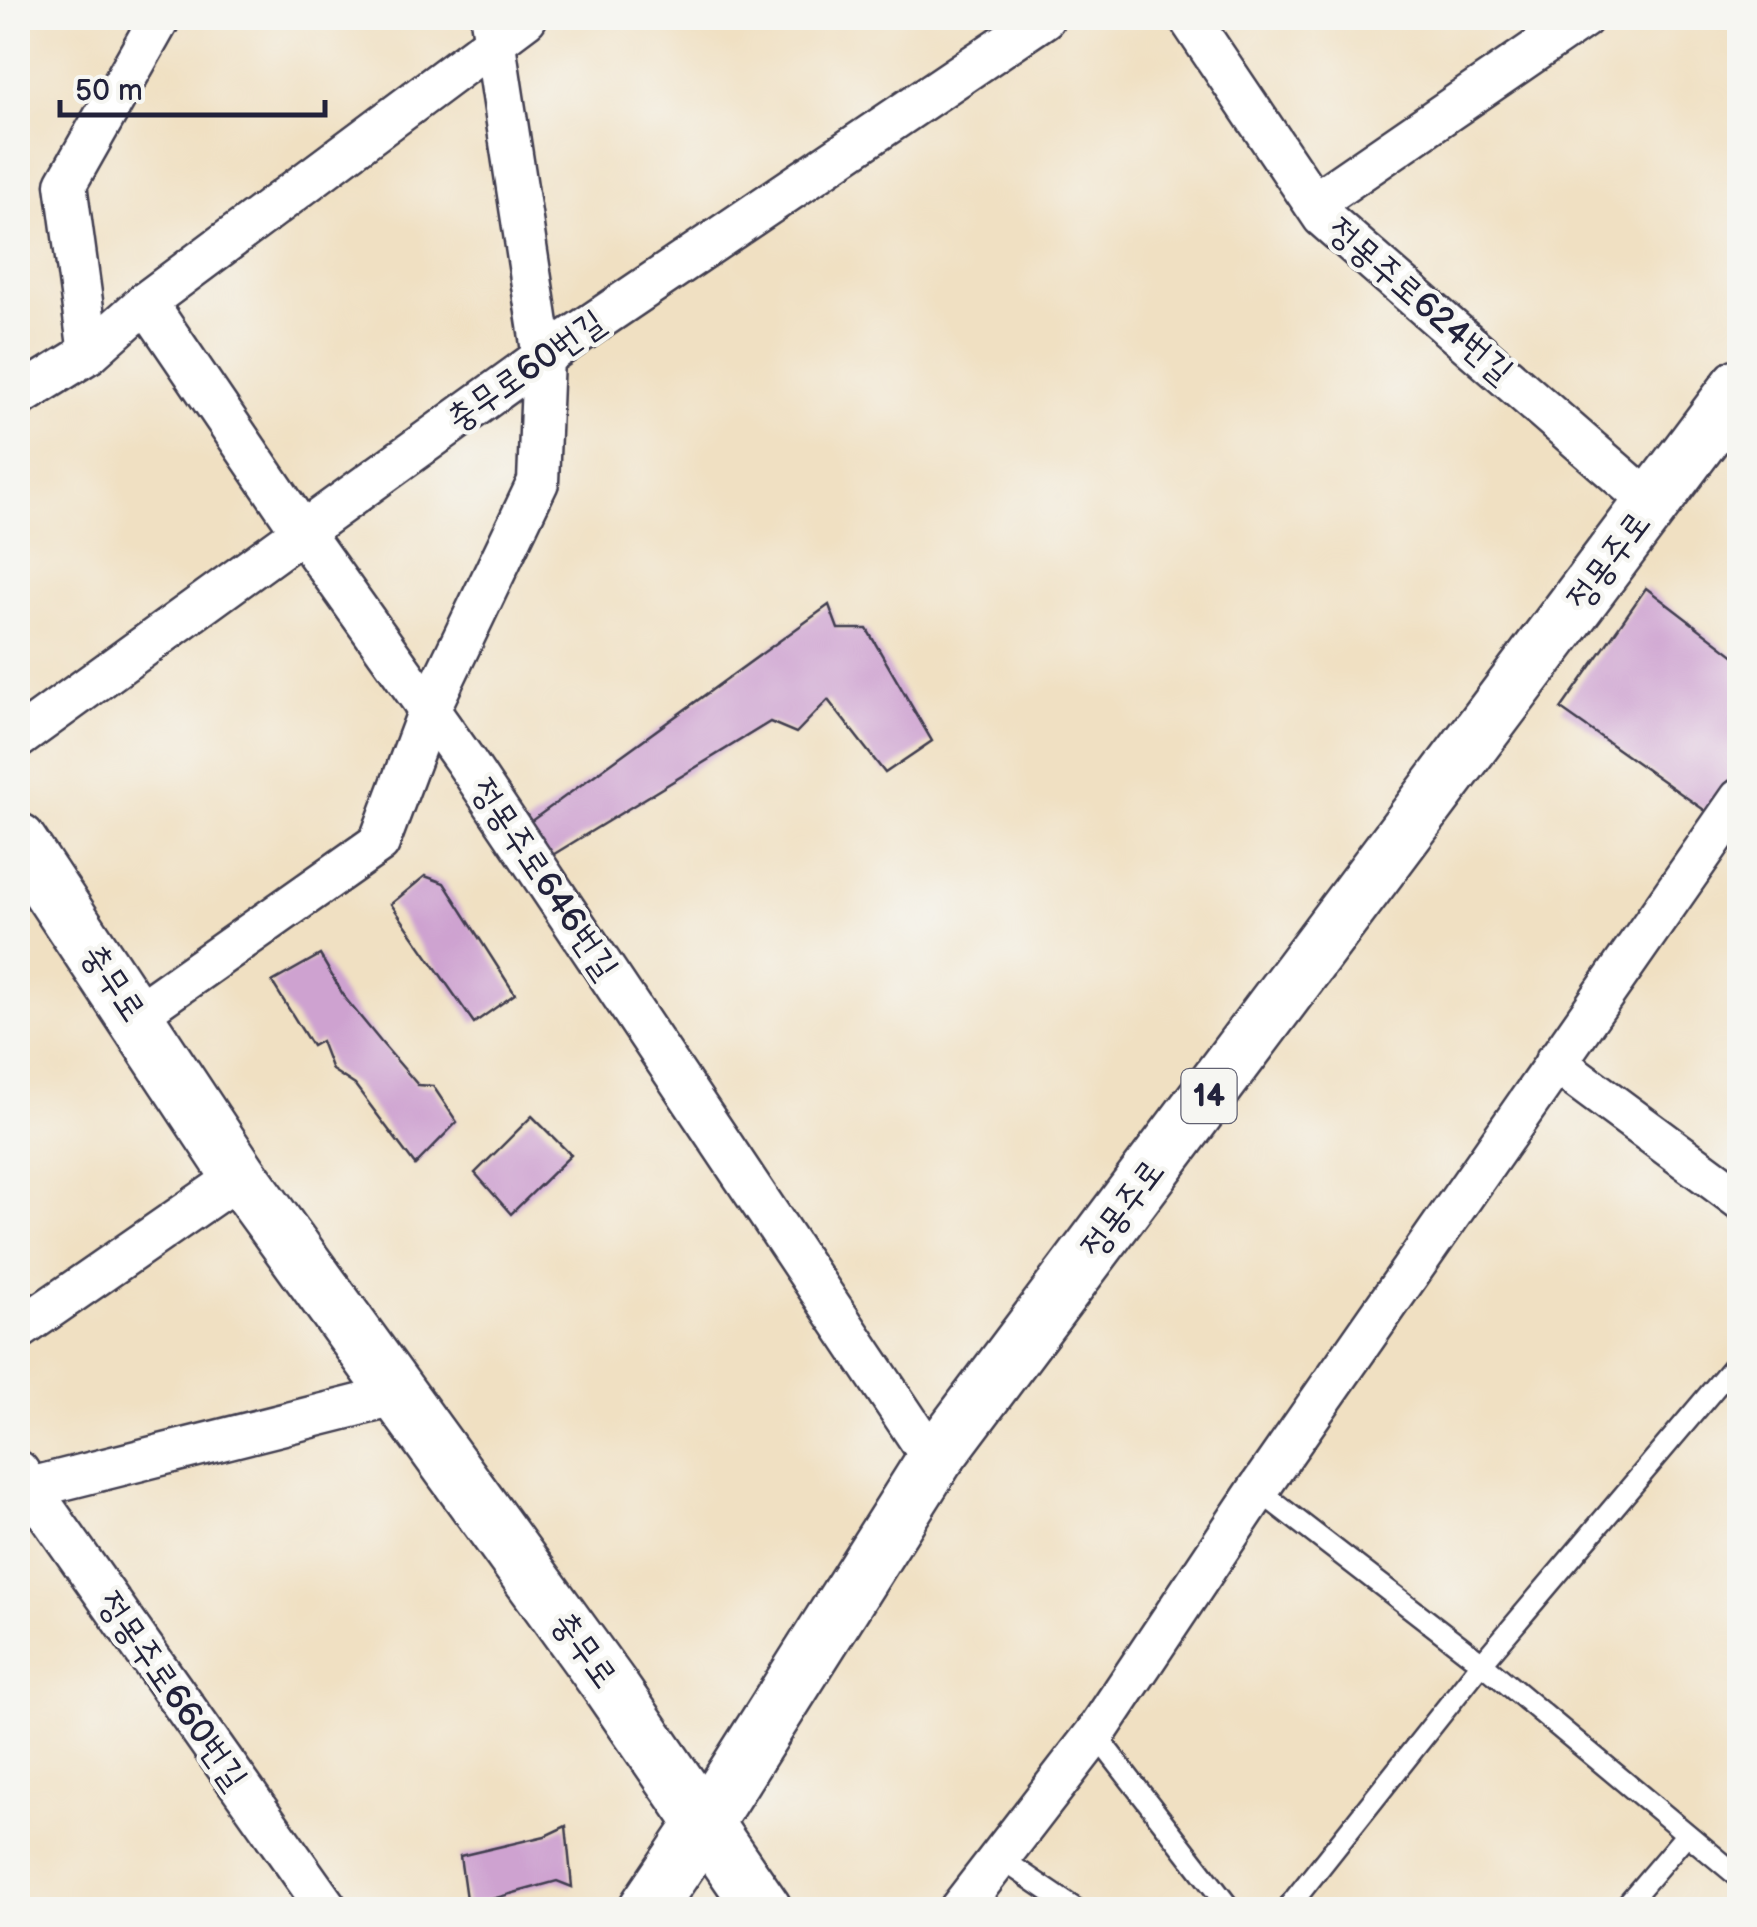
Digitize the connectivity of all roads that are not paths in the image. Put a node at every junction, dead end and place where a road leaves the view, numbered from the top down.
1 (160, 18) edge
2 (526, 18) edge
3 (1044, 18) edge
4 (1189, 18) edge
5 (1583, 18) edge
6 (492, 29) edge
7 (1314, 204) junction
8 (146, 302) junction
9 (89, 353) junction
10 (543, 357) junction
11 (1740, 386) edge
12 (18, 397) edge
13 (1652, 504) junction
14 (303, 532) junction
15 (429, 710) junction
16 (18, 738) edge
17 (1740, 799) edge
18 (18, 841) edge
19 (134, 1016) junction
20 (1555, 1062) junction
21 (240, 1176) junction
22 (1740, 1198) edge
23 (18, 1330) edge
24 (1740, 1358) edge
25 (399, 1395) junction
26 (934, 1462) junction
27 (22, 1484) edge
28 (1258, 1490) junction
29 (1482, 1663) junction
30 (1096, 1734) junction
31 (704, 1824) junction
32 (1686, 1835) junction
33 (1000, 1858) junction
34 (1740, 1878) edge
35 (328, 1910) edge
36 (646, 1910) edge
37 (764, 1910) edge
38 (960, 1910) edge
39 (1077, 1910) edge
40 (1230, 1910) edge
41 (1286, 1910) edge
42 (1622, 1910) edge

1 - 9 street
2 - 6 street
3 - 10 street, 충무로60번길
4 - 7 street, 정몽주로624번길
5 - 7 street
6 - 8 street
6 - 10 street
7 - 13 street, 정몽주로624번길
8 - 9 street
8 - 14 street, 정몽주로646번길
9 - 12 street
10 - 14 street, 충무로60번길
10 - 15 street
11 - 13 main road, 정몽주로 / 14
13 - 26 main road, 정몽주로 / 14
14 - 15 street, 정몽주로646번길
14 - 16 street, 충무로60번길
15 - 19 street
15 - 26 street, 정몽주로646번길
17 - 20 street
18 - 19 main road, 충무로
19 - 21 main road, 충무로
20 - 22 street
20 - 28 street
21 - 23 street
21 - 25 main road, 충무로
24 - 29 lane
25 - 27 street
25 - 31 main road, 충무로
26 - 31 main road, 정몽주로 / 14
27 - 35 street, 정몽주로660번길
28 - 29 lane
28 - 30 street
29 - 32 lane
29 - 41 lane
30 - 33 street
30 - 40 lane
31 - 36 main road, 정몽주로 / 14
31 - 37 main road, 충무로
32 - 34 lane
32 - 42 lane
33 - 38 street
33 - 39 lane

